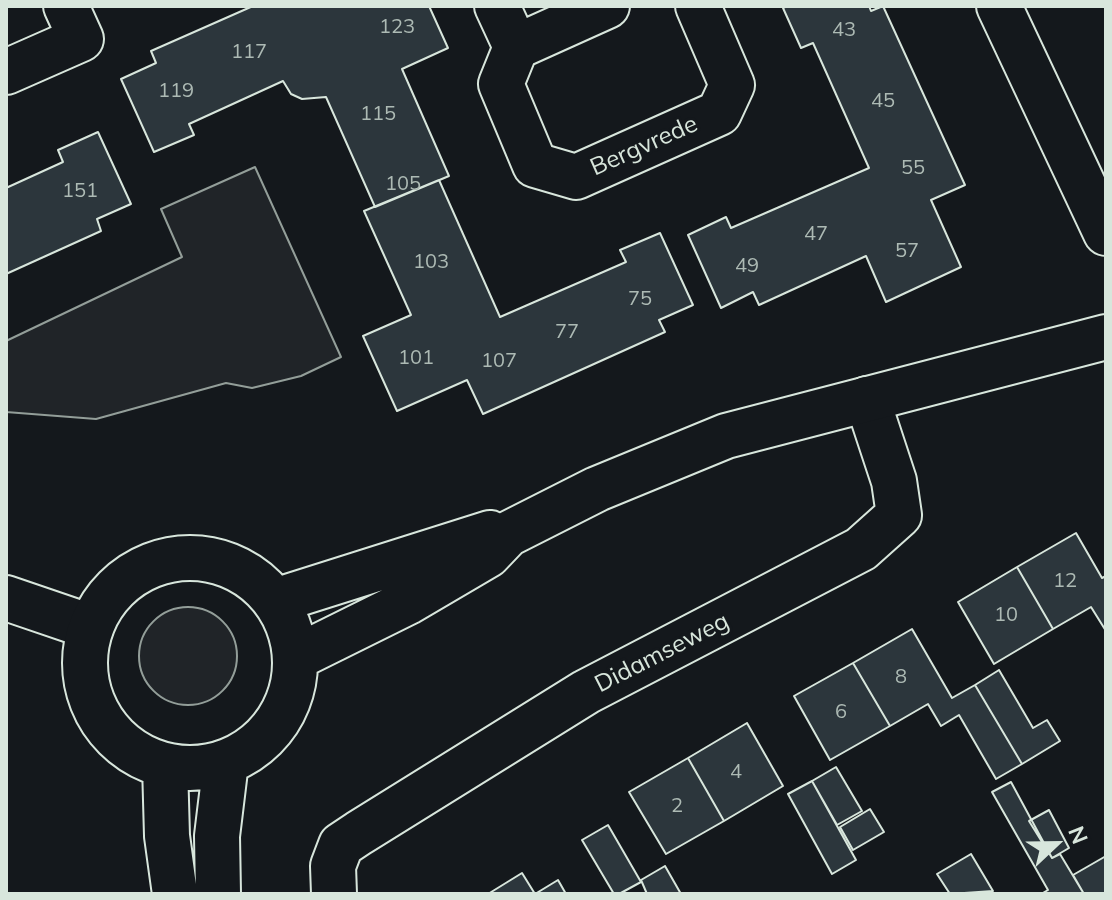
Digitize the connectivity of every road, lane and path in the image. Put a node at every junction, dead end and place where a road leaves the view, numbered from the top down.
1 (66, 6) edge
2 (497, 6) edge
3 (607, 6) edge
4 (698, 6) edge
5 (999, 6) edge
6 (516, 47) junction
7 (6, 72) edge
8 (1106, 233) edge
9 (1106, 337) edge
10 (867, 399) junction
11 (508, 534) junction
12 (6, 598) edge
13 (275, 601) junction
14 (91, 627) junction
15 (295, 658) junction
16 (226, 762) junction
17 (165, 765) junction
18 (334, 880) edge
19 (175, 894) edge
20 (218, 894) edge

1 - 7 street
2 - 6 street
3 - 6 street
4 - 6 street, Bergvrede
5 - 8 street
9 - 10 street
10 - 11 street
10 - 18 street, Didamseweg
11 - 13 street
11 - 15 street
12 - 14 street
13 - 14 street
13 - 15 street
14 - 17 street
15 - 16 street
16 - 17 street
16 - 20 street
17 - 19 street

